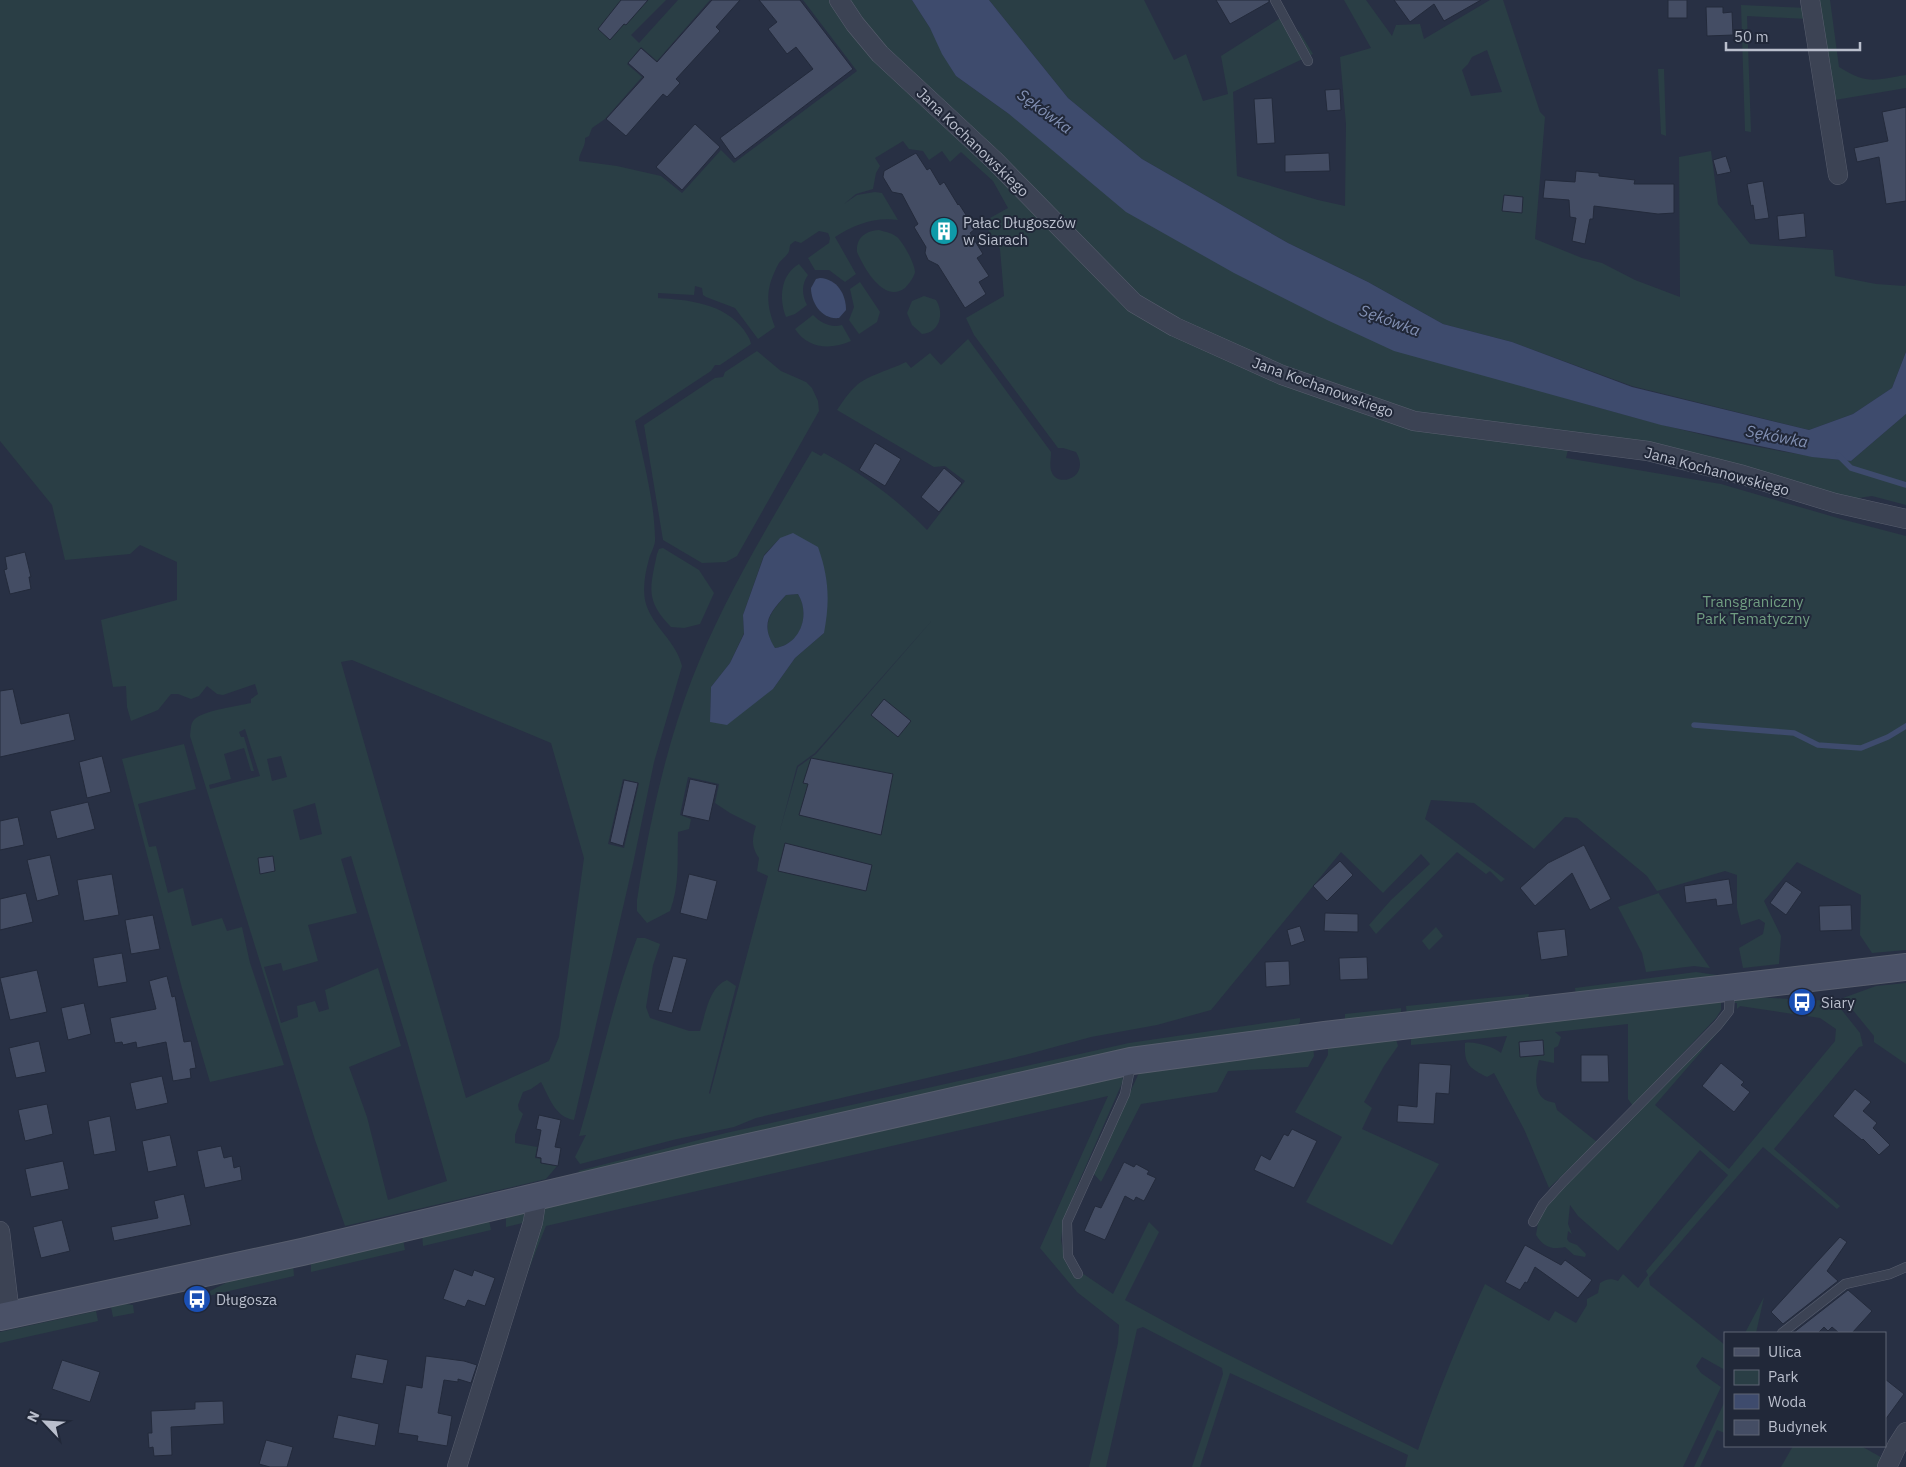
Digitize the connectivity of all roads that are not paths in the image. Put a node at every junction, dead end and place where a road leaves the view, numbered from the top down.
1 (839, 0) edge
2 (1275, 0) edge
3 (1810, 0) edge
4 (1308, 61) dead end
5 (1838, 175) dead end
6 (1906, 519) edge
7 (1906, 967) edge
8 (1731, 988) junction
9 (1131, 1062) junction
10 (536, 1196) junction
11 (1532, 1222) dead end
12 (0, 1231) edge
13 (1906, 1267) edge
14 (1078, 1274) dead end
15 (5, 1316) edge
16 (1783, 1332) edge
17 (1906, 1432) edge
18 (458, 1467) edge
19 (1888, 1467) edge

1 - 6 street, Jana Kochanowskiego
2 - 4 lane
3 - 5 street
7 - 8 main road
8 - 9 main road
8 - 11 lane
9 - 10 main road
9 - 14 lane
10 - 15 main road
10 - 18 street
12 - 15 street
13 - 16 lane
17 - 19 street

